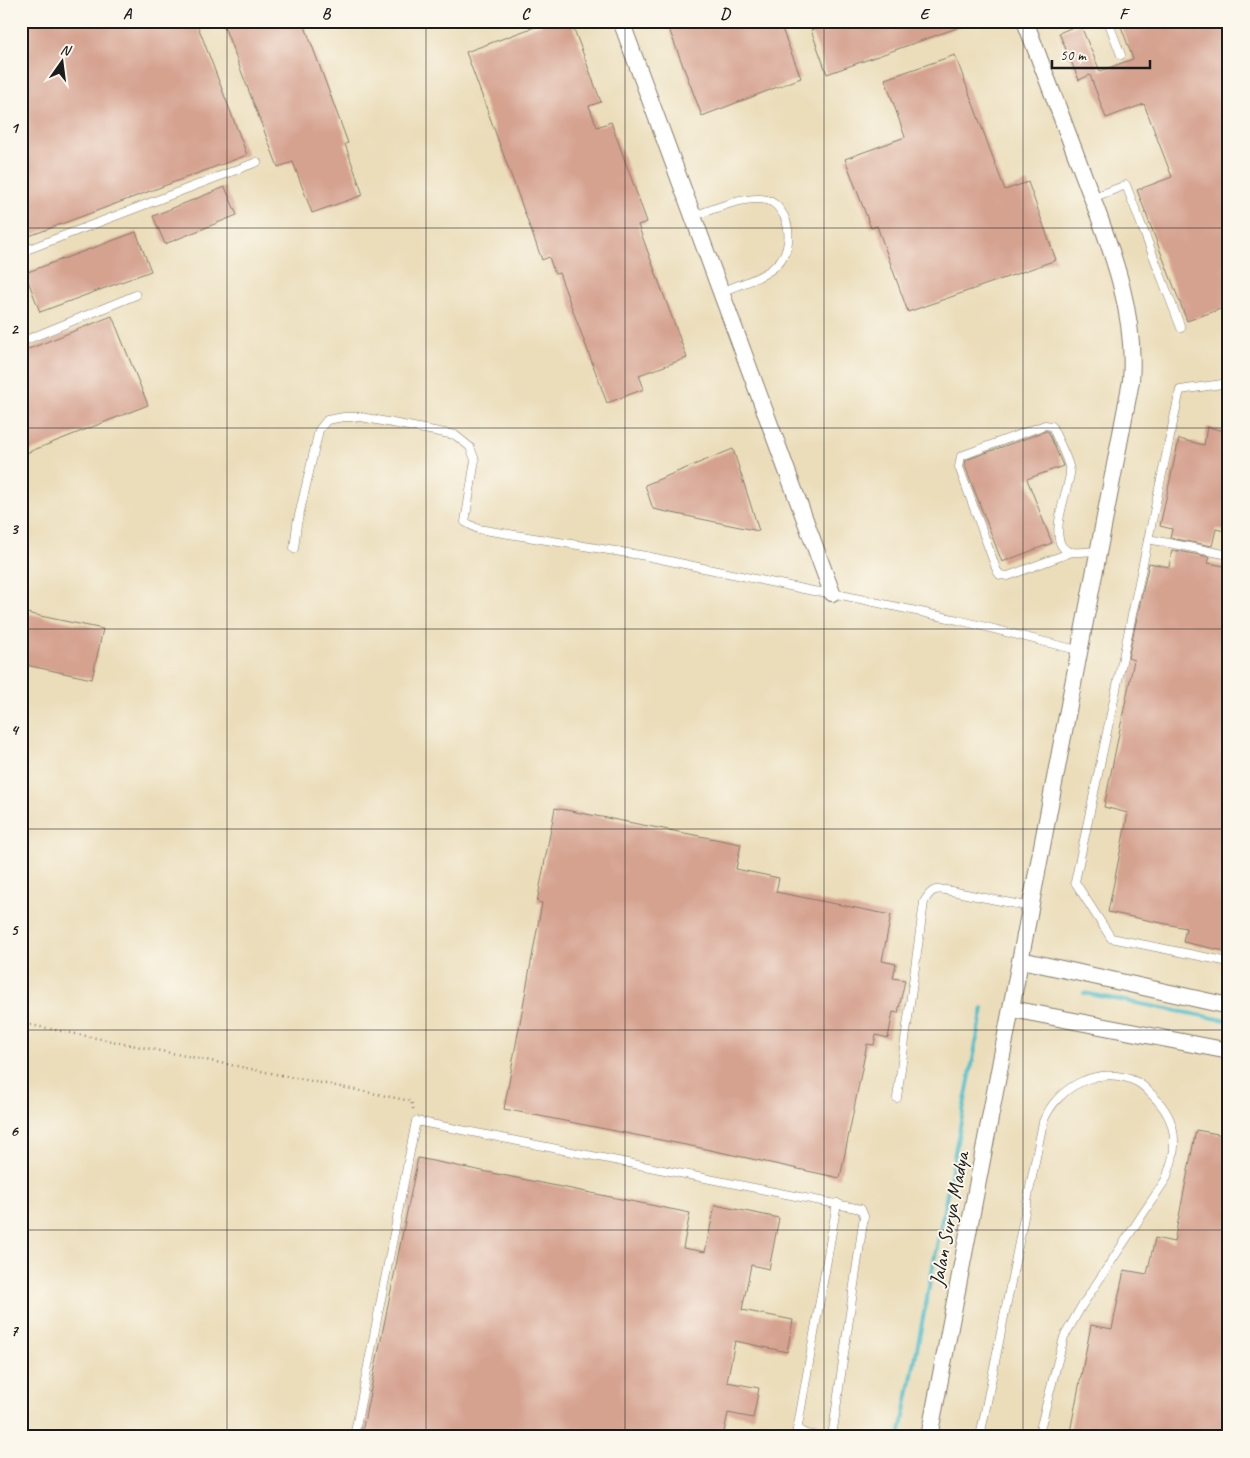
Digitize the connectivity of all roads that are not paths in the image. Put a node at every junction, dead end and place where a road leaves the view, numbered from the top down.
1 (621, 21) edge
2 (1025, 21) edge
3 (1108, 21) edge
4 (1121, 55) dead end
5 (257, 162) dead end
6 (1092, 198) junction
7 (693, 216) junction
8 (21, 252) edge
9 (721, 292) junction
10 (136, 295) dead end
11 (1181, 328) dead end
12 (21, 342) edge
13 (1229, 383) edge
14 (1148, 539) junction
15 (294, 549) dead end
16 (1099, 551) junction
17 (1072, 552) junction
18 (1229, 555) edge
19 (832, 593) junction
20 (1081, 651) junction
21 (1031, 907) junction
22 (1021, 960) junction
23 (1229, 962) edge
24 (1229, 1006) edge
25 (1012, 1009) junction
26 (1229, 1051) edge
27 (897, 1098) dead end
28 (836, 1203) junction
29 (796, 1433) edge
30 (354, 1437) edge
31 (824, 1437) edge
32 (832, 1437) edge
33 (929, 1437) edge
34 (980, 1437) edge
35 (1038, 1437) edge

1 - 7 street
2 - 6 street, Jalan Surya Madya
3 - 4 lane
5 - 8 lane
6 - 11 lane
6 - 16 street, Jalan Surya Madya
7 - 9 street
7 - 9 lane
9 - 19 street
10 - 12 lane
13 - 14 lane
14 - 18 lane
14 - 23 lane
15 - 19 lane
16 - 17 lane
16 - 20 street, Jalan Surya Madya
17 - 17 lane
19 - 20 lane
20 - 21 street, Jalan Surya Madya
21 - 22 street, Jalan Surya Madya
21 - 27 lane
22 - 24 street
22 - 25 street, Jalan Surya Madya
25 - 26 street
25 - 33 street, Jalan Surya Madya
28 - 29 lane
28 - 30 lane
28 - 32 lane
29 - 31 lane
34 - 35 lane

